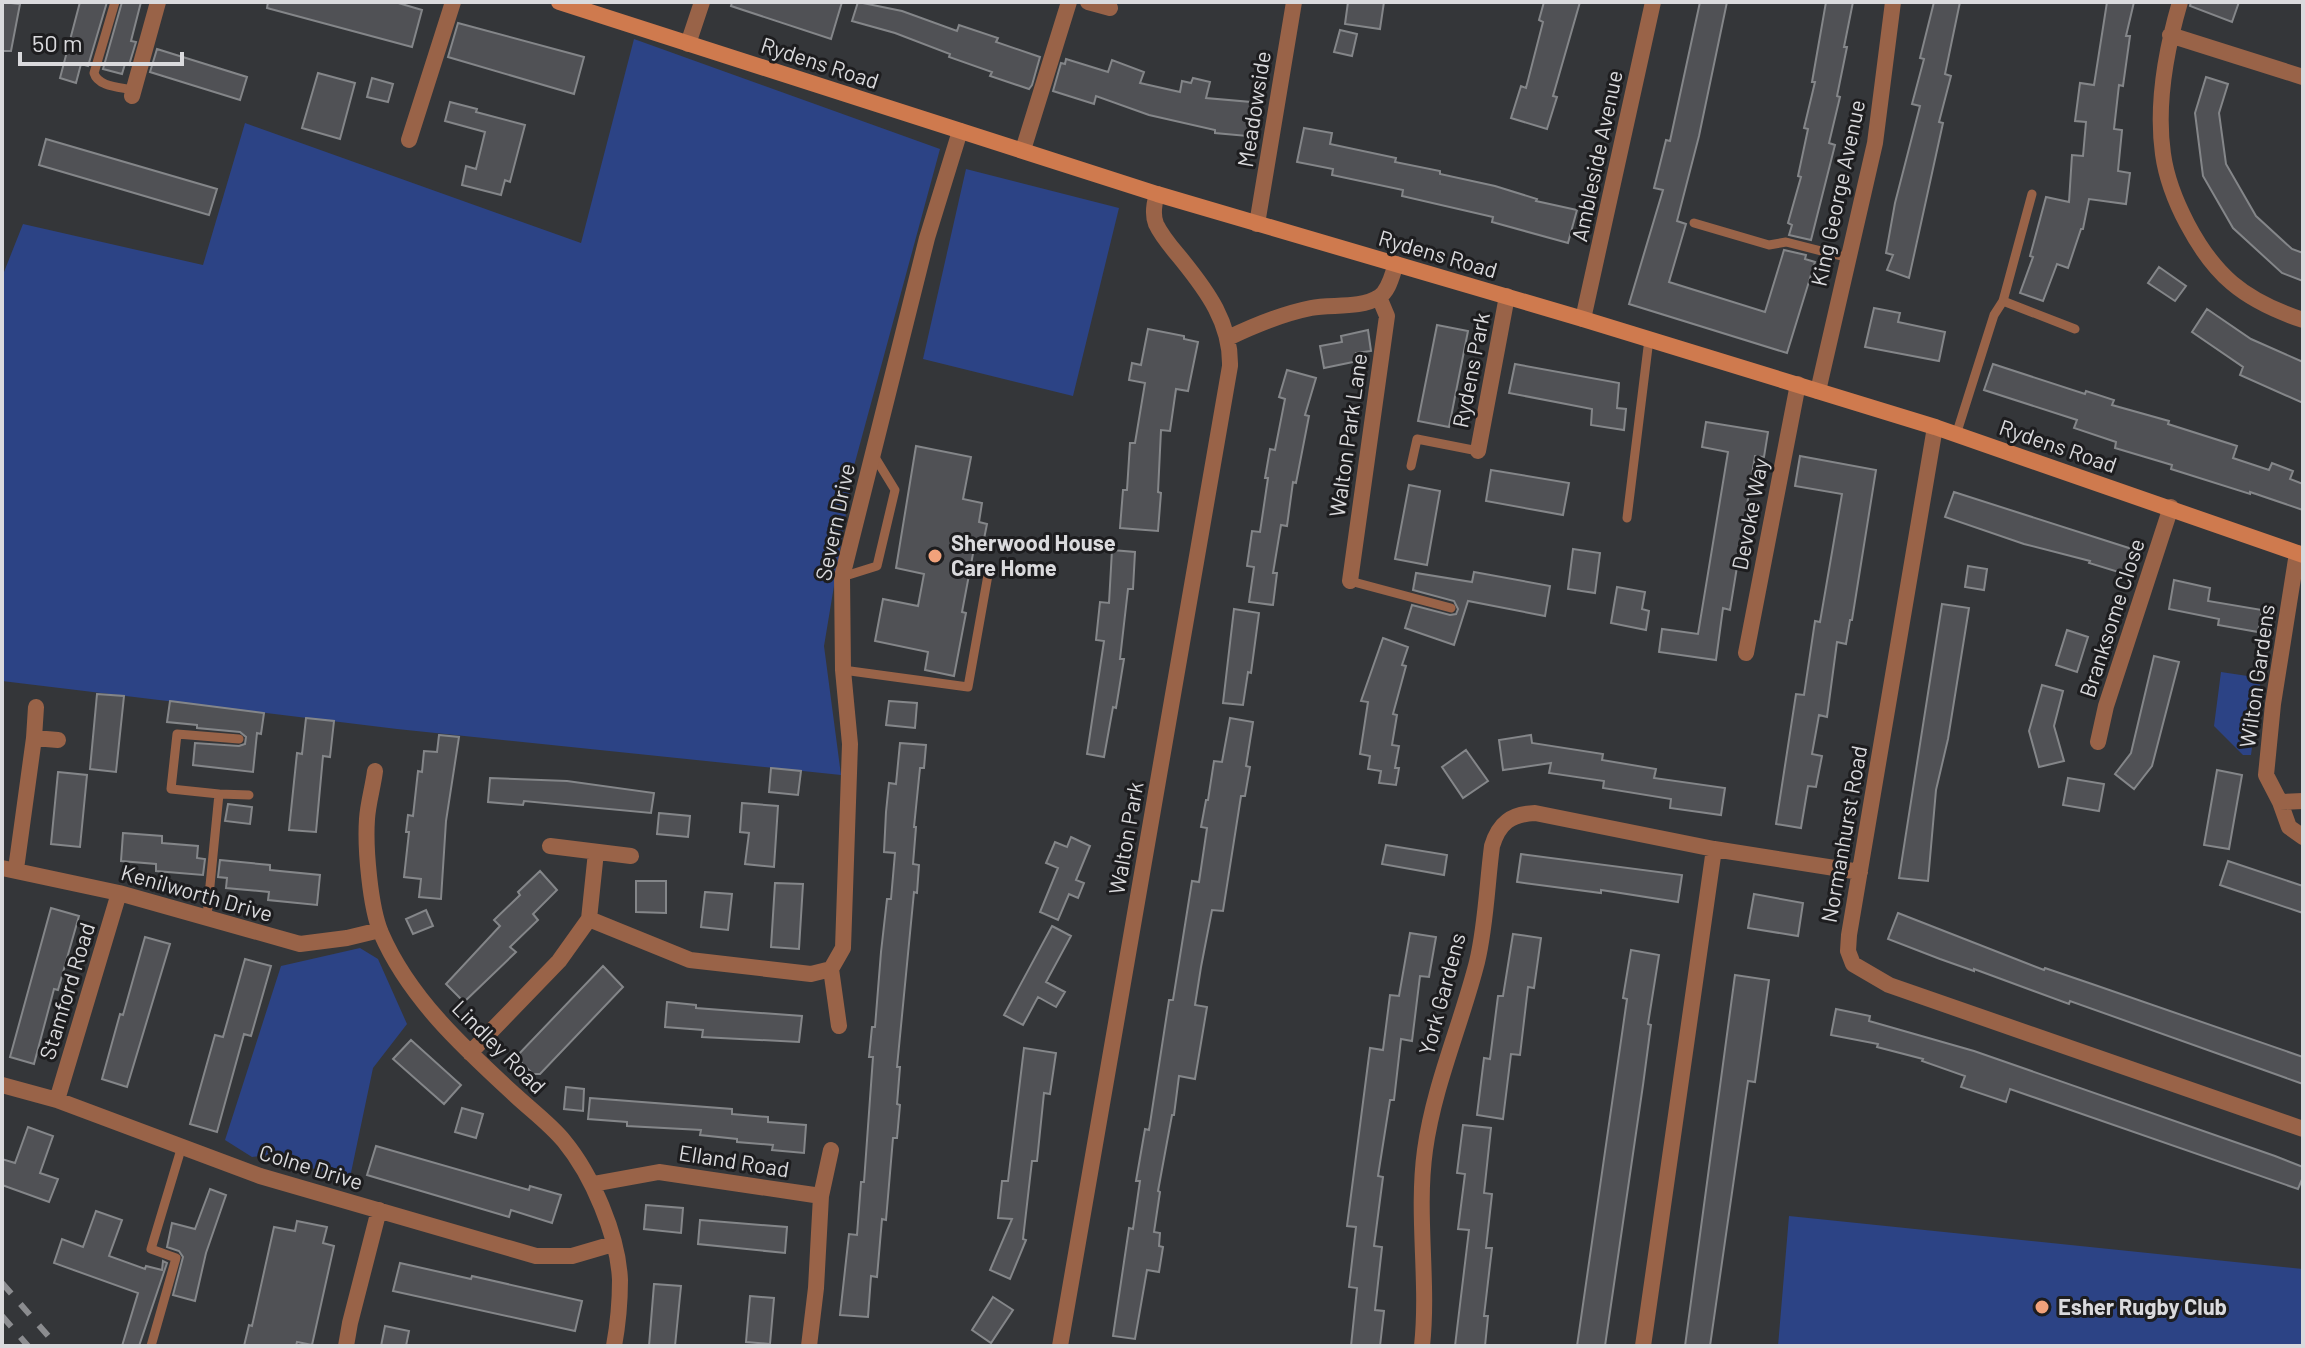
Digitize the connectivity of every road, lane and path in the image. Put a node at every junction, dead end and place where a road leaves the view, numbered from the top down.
1 (115, 2) edge
2 (158, 2) edge
3 (453, 2) edge
4 (559, 2) edge
5 (702, 2) edge
6 (1069, 2) edge
7 (1088, 2) edge
8 (1294, 2) edge
9 (1653, 2) edge
10 (1893, 2) edge
11 (2180, 2) edge
12 (592, 7) edge
13 (1110, 8) dead end
14 (2170, 35) junction
15 (688, 44) junction
16 (2303, 77) edge
17 (133, 93) joint
18 (960, 131) junction
19 (409, 140) dead end
20 (1023, 150) junction
21 (1157, 194) junction
22 (2032, 194) dead end
23 (1694, 223) dead end
24 (1257, 224) junction
25 (1849, 258) junction
26 (1396, 264) junction
27 (1507, 296) junction
28 (1379, 297) junction
29 (2003, 301) junction
30 (1583, 319) junction
31 (2303, 320) edge
32 (2075, 329) dead end
33 (1228, 338) junction
34 (1649, 339) junction
35 (1798, 384) junction
36 (1818, 391) junction
37 (1935, 427) junction
38 (1956, 435) junction
39 (1478, 451) joint
40 (872, 452) junction
41 (1411, 466) dead end
42 (2171, 507) junction
43 (1627, 518) dead end
44 (2300, 554) edge
45 (988, 575) dead end
46 (842, 577) junction
47 (1350, 581) joint
48 (1451, 608) dead end
49 (1746, 653) dead end
50 (843, 670) junction
51 (36, 707) dead end
52 (34, 738) junction
53 (239, 739) dead end
54 (58, 740) dead end
55 (2098, 742) dead end
56 (375, 771) dead end
57 (219, 794) junction
58 (249, 795) dead end
59 (2303, 801) edge
60 (2280, 802) junction
61 (2303, 837) edge
62 (550, 846) dead end
63 (1714, 849) junction
64 (596, 852) junction
65 (631, 856) dead end
66 (9, 869) edge
67 (1860, 872) junction
68 (119, 893) junction
69 (207, 916) junction
70 (589, 919) junction
71 (380, 930) junction
72 (831, 969) junction
73 (839, 1026) dead end
74 (470, 1053) junction
75 (2, 1085) edge
76 (57, 1100) junction
77 (2303, 1129) edge
78 (182, 1146) junction
79 (831, 1150) dead end
80 (593, 1184) junction
81 (821, 1196) junction
82 (379, 1210) junction
83 (613, 1244) junction
84 (151, 1346) edge
85 (346, 1346) edge
86 (614, 1346) edge
87 (809, 1346) edge
88 (1060, 1346) edge
89 (1422, 1346) edge
90 (1643, 1346) edge

1 - 17 lane
2 - 17 street
3 - 19 street
4 - 12 street, Rydens Road
5 - 15 street
6 - 20 street
7 - 13 street
8 - 24 street, Meadowside
9 - 30 street, Ambleside Avenue
10 - 25 street, King George Avenue
11 - 14 street
12 - 15 street, Rydens Road
14 - 16 street
14 - 31 street
15 - 18 street, Rydens Road
18 - 20 street, Rydens Road
18 - 40 street, Severn Drive
20 - 21 street, Rydens Road
21 - 24 street, Rydens Road
21 - 33 street, Walton Park
22 - 29 lane
23 - 25 lane
24 - 26 street, Rydens Road
25 - 36 street, King George Avenue
26 - 27 street, Rydens Road
26 - 28 street
27 - 30 street, Rydens Road
27 - 39 street, Rydens Park
28 - 33 street
28 - 47 street, Walton Park Lane
29 - 32 lane
29 - 38 lane
30 - 34 street, Rydens Road
33 - 88 street, Walton Park
34 - 35 street, Rydens Road
34 - 43 lane
35 - 36 street, Rydens Road
35 - 49 street, Devoke Way
36 - 37 street, Rydens Road
37 - 38 street, Rydens Road
37 - 67 street, Normanhurst Road
38 - 42 street, Rydens Road
39 - 41 lane
40 - 46 street, Severn Drive
40 - 46 lane
42 - 44 street, Rydens Road
42 - 55 street, Branksome Close
44 - 60 street, Wilton Gardens
45 - 50 lane
46 - 50 street, Severn Drive
47 - 48 lane
50 - 72 street, Severn Drive
51 - 52 street
52 - 54 street
52 - 66 street
53 - 57 lane
56 - 71 street, Lindley Road
57 - 58 lane
57 - 69 lane
59 - 60 street
60 - 61 street, Wilton Gardens
62 - 64 street
63 - 67 street, York Gardens
63 - 89 street, York Gardens
63 - 90 street
64 - 65 street
64 - 70 street
66 - 68 street, Kenilworth Drive
67 - 77 street, Normanhurst Road
68 - 69 street, Kenilworth Drive
68 - 76 street, Stamford Road
69 - 71 street, Kenilworth Drive
70 - 72 street
70 - 74 street
71 - 74 street, Lindley Road
72 - 73 street, Severn Drive
74 - 80 street, Lindley Road
75 - 76 street, Colne Drive
76 - 78 street, Colne Drive
78 - 82 street, Colne Drive
78 - 84 lane
79 - 81 street
80 - 81 street, Elland Road
80 - 83 street, Lindley Road
81 - 87 street
82 - 83 street, Colne Drive
82 - 85 street
83 - 86 street, Lindley Road

